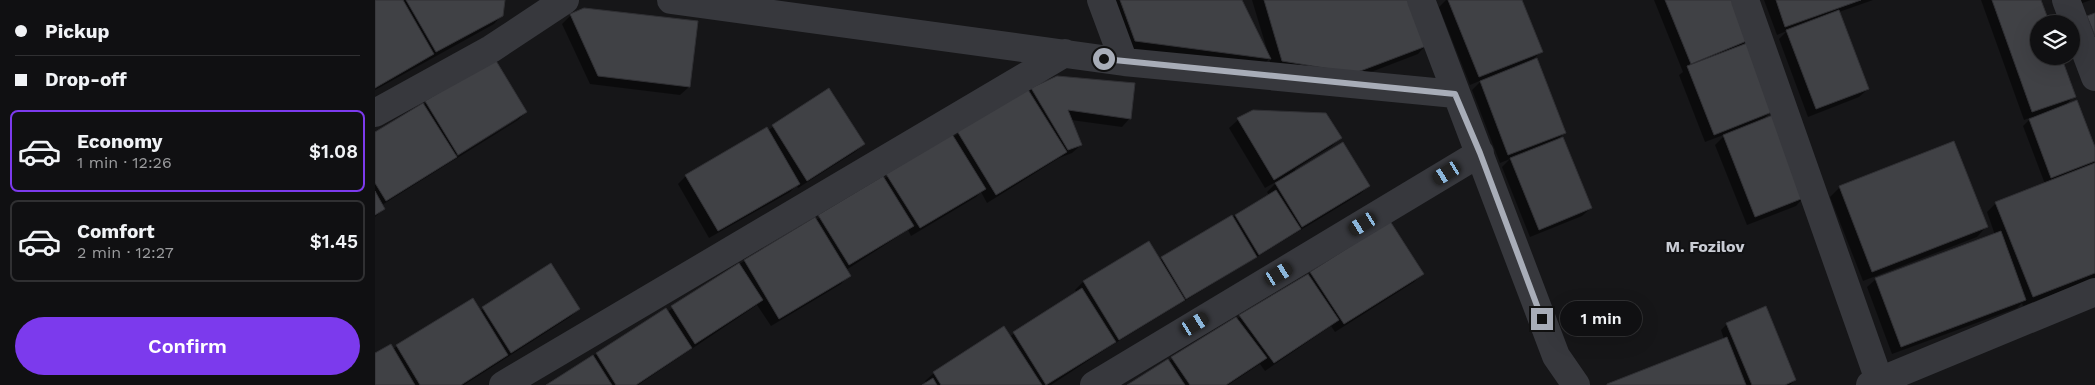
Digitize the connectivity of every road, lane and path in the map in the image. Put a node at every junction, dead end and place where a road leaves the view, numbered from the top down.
1 (565, 0) edge
2 (671, 0) edge
3 (1101, 0) edge
4 (1421, 0) edge
5 (1745, 0) edge
6 (2066, 0) edge
7 (769, 6) edge
8 (1065, 53) junction
9 (1124, 62) junction
10 (2095, 76) edge
11 (1455, 94) junction
12 (375, 113) edge
13 (1480, 153) junction
14 (2095, 292) edge
15 (1874, 383) edge
16 (503, 385) edge
17 (1095, 385) edge
18 (1576, 385) edge

1 - 12 street
2 - 7 street
3 - 9 street
4 - 11 street
5 - 15 street
6 - 10 street
7 - 8 street
8 - 9 street
8 - 16 street
9 - 11 street
11 - 13 street
13 - 17 street
13 - 18 street
14 - 15 street

